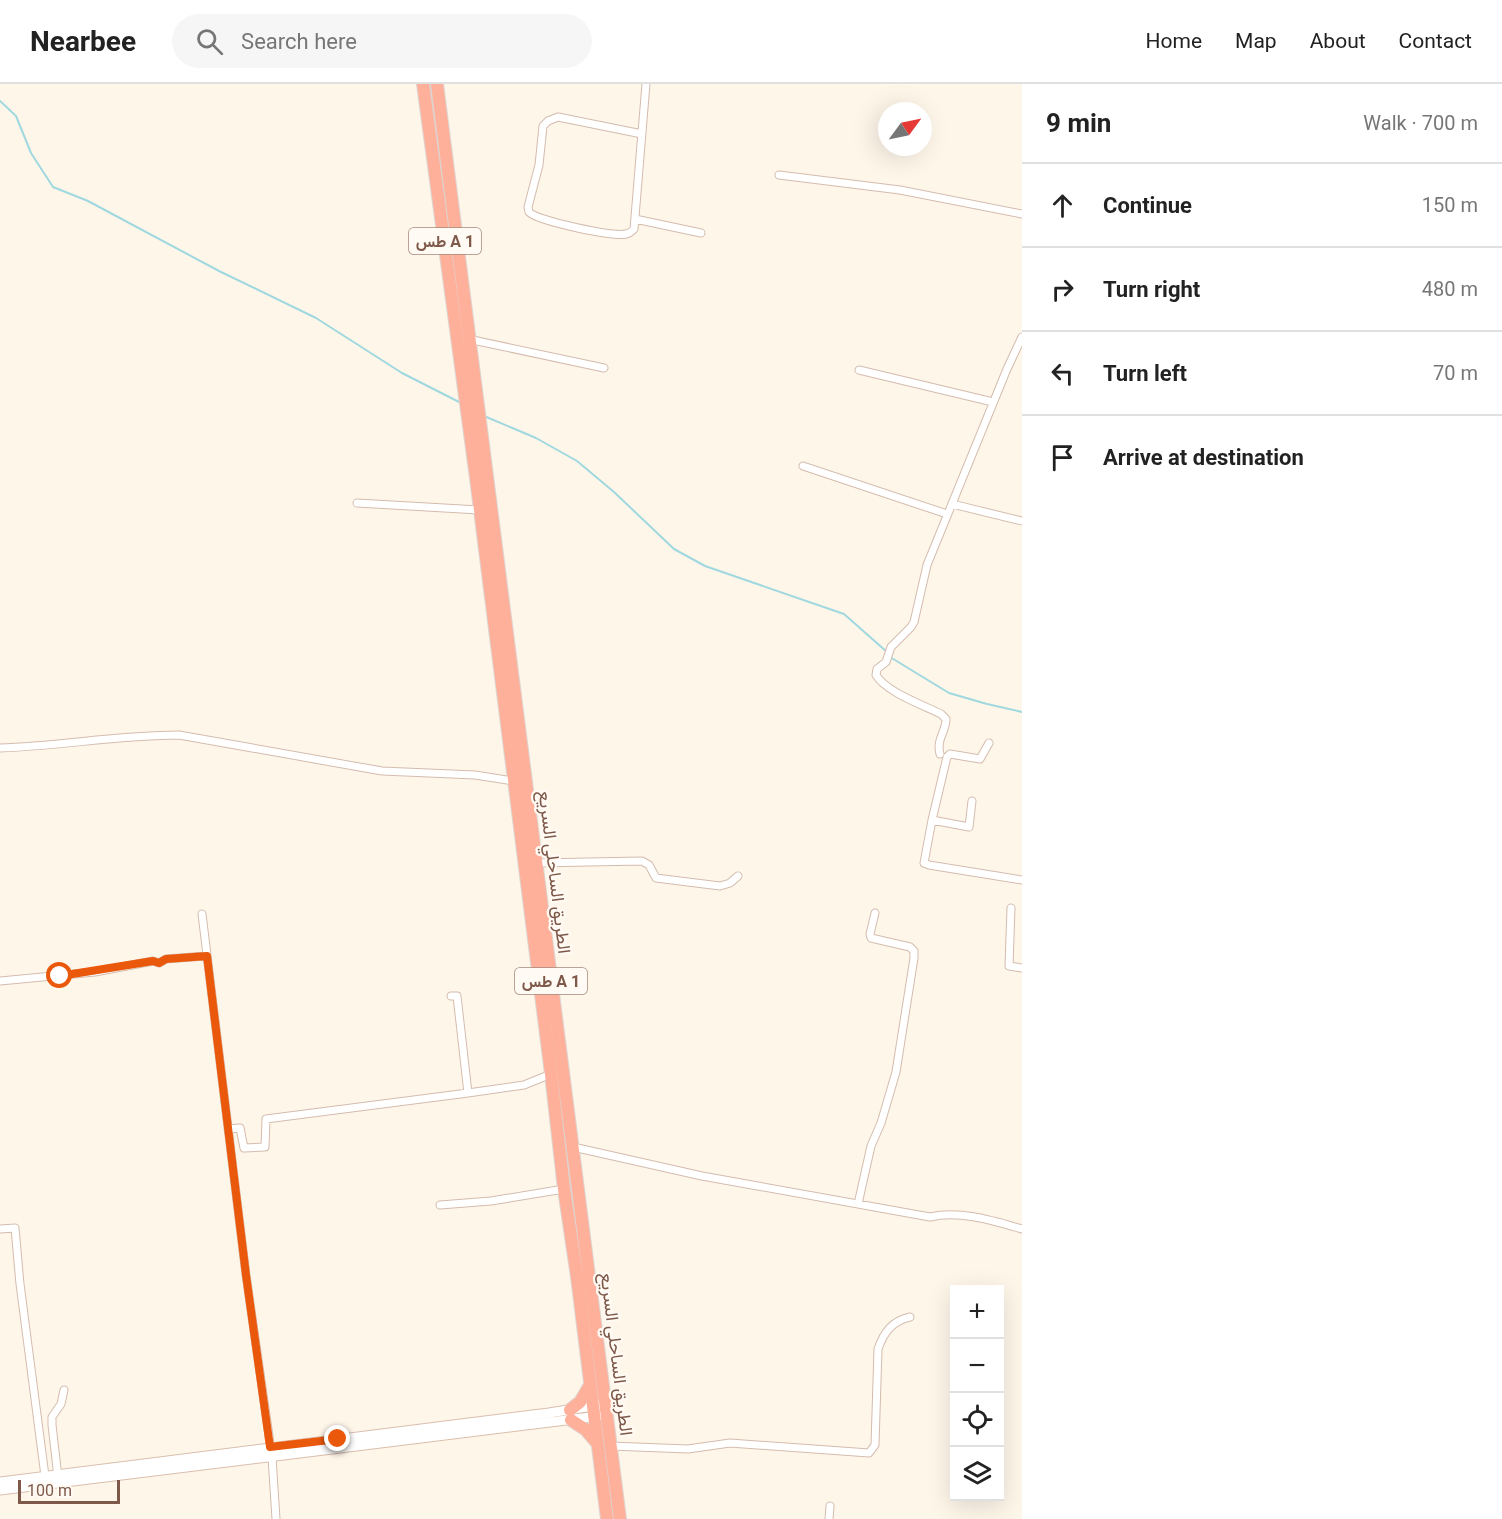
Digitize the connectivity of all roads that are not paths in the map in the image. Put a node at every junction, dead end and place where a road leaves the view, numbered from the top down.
1 (423, 84) edge
2 (437, 84) edge
3 (645, 84) edge
4 (642, 134) junction
5 (779, 175) dead end
6 (1022, 214) edge
7 (635, 219) junction
8 (701, 233) dead end
9 (1022, 338) edge
10 (468, 339) junction
11 (604, 368) dead end
12 (859, 370) dead end
13 (471, 398) junction
14 (993, 402) junction
15 (476, 444) junction
16 (802, 466) dead end
17 (357, 503) dead end
18 (952, 504) junction
19 (480, 510) junction
20 (947, 514) junction
21 (1022, 521) edge
22 (988, 743) dead end
23 (0, 748) edge
24 (940, 754) dead end
25 (513, 781) junction
26 (972, 801) dead end
27 (932, 820) junction
28 (536, 863) junction
29 (738, 876) dead end
30 (1022, 880) edge
31 (1011, 908) dead end
32 (202, 914) dead end
33 (875, 914) dead end
34 (207, 956) junction
35 (1022, 968) edge
36 (0, 981) edge
37 (451, 996) dead end
38 (551, 1074) junction
39 (468, 1094) junction
40 (228, 1129) junction
41 (573, 1147) junction
42 (564, 1190) junction
43 (858, 1204) junction
44 (440, 1205) dead end
45 (0, 1229) edge
46 (1022, 1229) edge
47 (910, 1317) dead end
48 (590, 1385) junction
49 (64, 1390) dead end
50 (599, 1410) junction
51 (570, 1415) junction
52 (339, 1444) junction
53 (597, 1444) junction
54 (610, 1446) junction
55 (270, 1447) junction
56 (272, 1457) junction
57 (183, 1463) junction
58 (45, 1476) junction
59 (59, 1479) junction
60 (0, 1482) edge
61 (0, 1490) edge
62 (830, 1506) dead end
63 (276, 1519) edge
64 (607, 1519) edge
65 (620, 1519) edge
66 (829, 1519) edge

1 - 13 highway, طس A 1
2 - 10 highway, طس A 1
3 - 4 street
4 - 7 street
4 - 7 street
5 - 6 street
7 - 8 street
9 - 14 street
10 - 11 street
10 - 13 highway, طس A 1
12 - 14 street
13 - 15 highway
14 - 18 street
15 - 19 highway, الطريق الساحلي السريع / طس A 1
15 - 28 highway, الطريق الساحلي السريع / طس A 1
16 - 20 street
17 - 19 street
18 - 20 street
18 - 21 street
19 - 25 highway, الطريق الساحلي السريع / طس A 1
20 - 24 street
22 - 27 street
23 - 25 street
25 - 38 highway, الطريق الساحلي السريع / طس A 1
26 - 27 street
27 - 30 street
28 - 29 street
28 - 41 highway, الطريق الساحلي السريع / طس A 1
31 - 35 street
32 - 34 street
33 - 43 street
34 - 36 street
34 - 40 street
37 - 39 street
38 - 39 street
38 - 42 highway, الطريق الساحلي السريع / طس A 1
39 - 40 street
40 - 55 street
41 - 43 street
41 - 50 highway, الطريق الساحلي السريع / طس A 1
42 - 44 street
42 - 48 highway, الطريق الساحلي السريع / طس A 1
43 - 46 street
45 - 58 street
47 - 54 street
48 - 50 highway, الطريق الساحلي السريع / طس A 1
48 - 51 highway
49 - 59 street
50 - 51 street
50 - 53 highway, الطريق الساحلي السريع / طس A 1
50 - 54 highway, الطريق الساحلي السريع / طس A 1
51 - 52 street
51 - 53 highway
52 - 55 street
52 - 56 street
53 - 64 highway, الطريق الساحلي السريع / طس A 1
54 - 65 highway, الطريق الساحلي السريع / طس A 1
55 - 56 street
55 - 57 street
56 - 57 street
56 - 63 street
57 - 59 street
58 - 59 street
58 - 60 street
59 - 61 street
62 - 66 street

